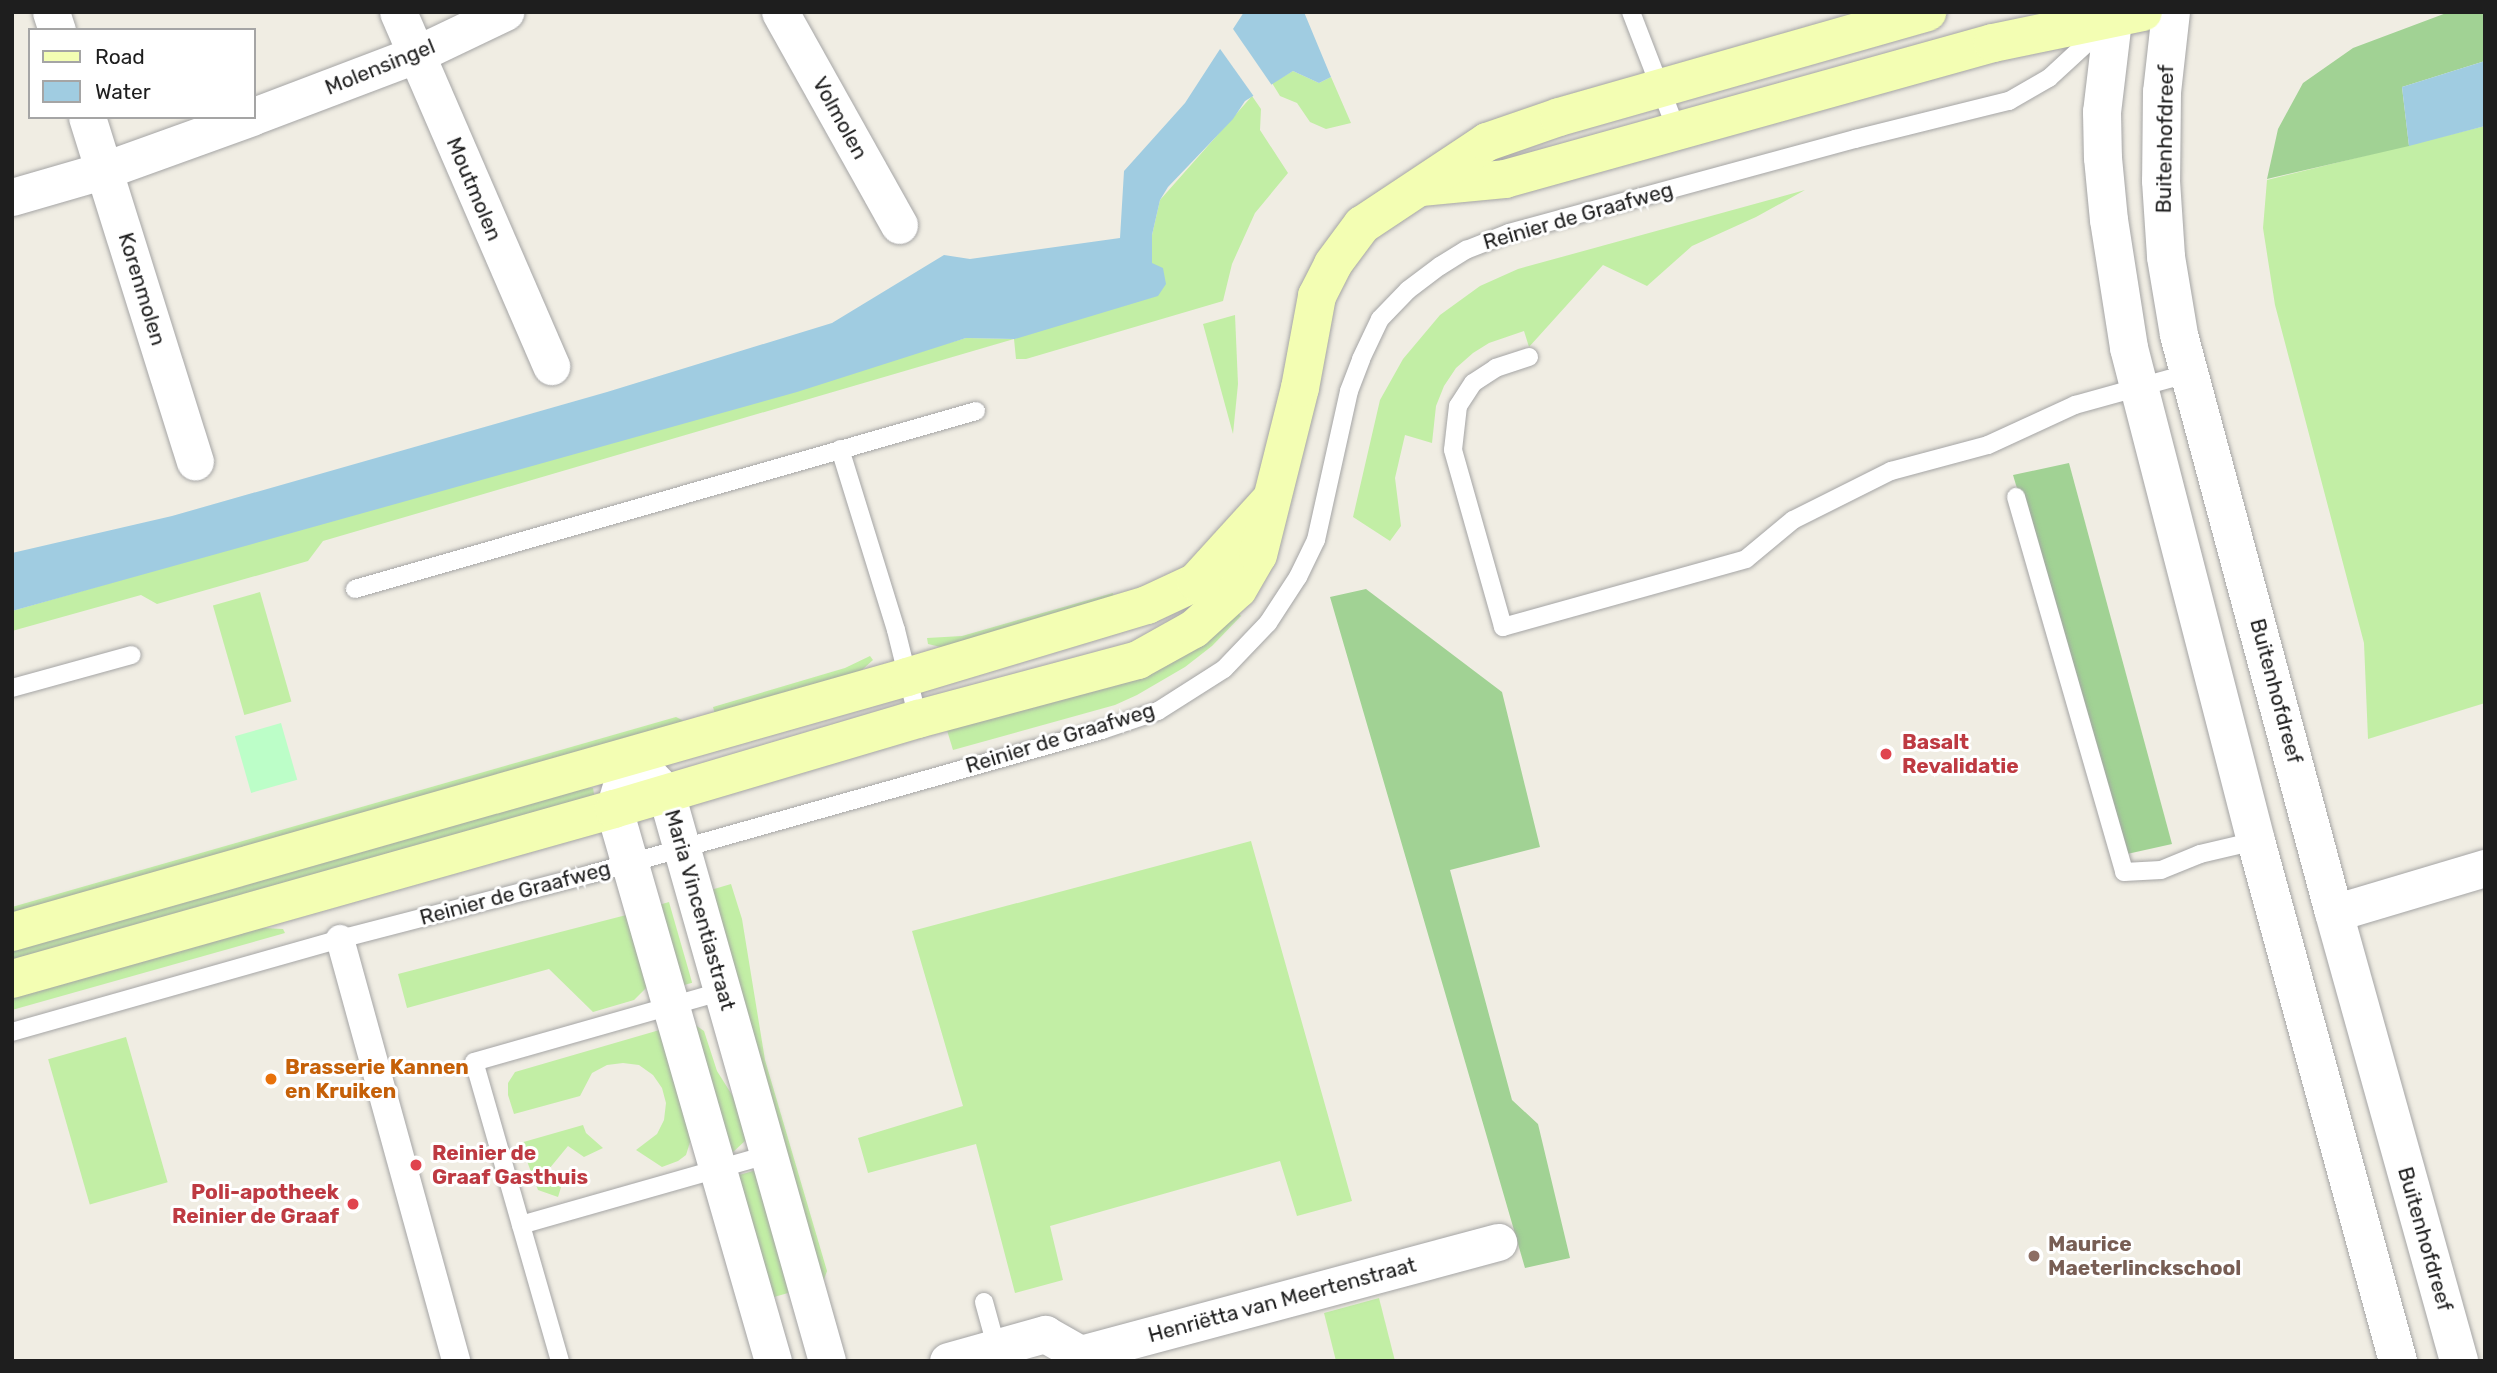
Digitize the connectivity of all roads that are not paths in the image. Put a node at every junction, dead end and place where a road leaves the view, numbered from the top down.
1 (398, 12) edge
2 (505, 12) edge
3 (780, 12) edge
4 (1631, 12) edge
5 (1927, 12) edge
6 (2171, 12) edge
7 (2122, 14) edge
8 (417, 54) junction
9 (1662, 89) junction
10 (256, 116) edge
11 (88, 119) edge
12 (247, 119) edge
13 (1677, 131) junction
14 (104, 170) junction
15 (1415, 187) junction
16 (12, 197) edge
17 (899, 225) dead end
18 (1529, 357) dead end
19 (551, 366) dead end
20 (2190, 373) junction
21 (2140, 388) junction
22 (976, 411) dead end
23 (840, 449) junction
24 (195, 461) dead end
25 (2016, 497) dead end
26 (1269, 502) junction
27 (355, 589) dead end
28 (132, 655) dead end
29 (908, 677) junction
30 (12, 688) edge
31 (918, 719) junction
32 (630, 756) junction
33 (666, 793) junction
34 (614, 809) junction
35 (2256, 841) junction
36 (682, 848) junction
37 (630, 862) junction
38 (2485, 868) edge
39 (2334, 914) junction
40 (12, 932) edge
41 (340, 939) junction
42 (12, 979) edge
43 (724, 991) junction
44 (671, 1006) junction
45 (12, 1032) edge
46 (770, 1154) junction
47 (718, 1169) junction
48 (521, 1225) junction
49 (1499, 1242) dead end
50 (984, 1302) dead end
51 (998, 1354) edge
52 (456, 1361) edge
53 (560, 1361) edge
54 (773, 1361) edge
55 (827, 1361) edge
56 (948, 1361) edge
57 (2398, 1361) edge
58 (2459, 1361) edge

1 - 8 street, Moutmolen
2 - 8 street, Molensingel
3 - 17 street, Volmolen
4 - 9 lane
5 - 9 main road
6 - 20 street, Buitenhofdreef
7 - 13 main road
7 - 21 street
7 - 36 lane, Reinier de Graafweg
8 - 10 street, Molensingel
8 - 19 street, Moutmolen
9 - 13 lane
9 - 15 main road
11 - 14 street, Korenmolen
12 - 14 street, Molensingel
13 - 15 main road
14 - 16 street, Molensingel
14 - 24 street, Korenmolen
15 - 26 main road
18 - 21 lane
20 - 21 lane
20 - 39 street, Buitenhofdreef
21 - 35 street
22 - 23 lane
23 - 27 lane
23 - 29 lane
25 - 35 lane
26 - 29 main road
26 - 31 main road
28 - 30 lane
29 - 31 lane
29 - 32 main road
31 - 33 main road
32 - 33 street, Maria Vincentiastraat
32 - 34 street
32 - 40 main road
33 - 34 main road
33 - 36 street, Maria Vincentiastraat
34 - 37 street
34 - 42 main road
35 - 57 street
36 - 37 lane, Reinier de Graafweg
36 - 43 street, Maria Vincentiastraat
37 - 41 lane, Reinier de Graafweg
37 - 44 street
38 - 39 street
39 - 58 street, Buitenhofdreef
41 - 45 lane, Reinier de Graafweg
41 - 52 street
43 - 44 lane
43 - 46 street, Maria Vincentiastraat
44 - 47 street
44 - 48 lane
46 - 47 lane
46 - 55 street, Maria Vincentiastraat
47 - 48 lane
47 - 54 street
48 - 53 lane
49 - 51 street, Henriëtta van Meertenstraat
50 - 51 lane
51 - 56 street, Henriëtta van Meertenstraat

